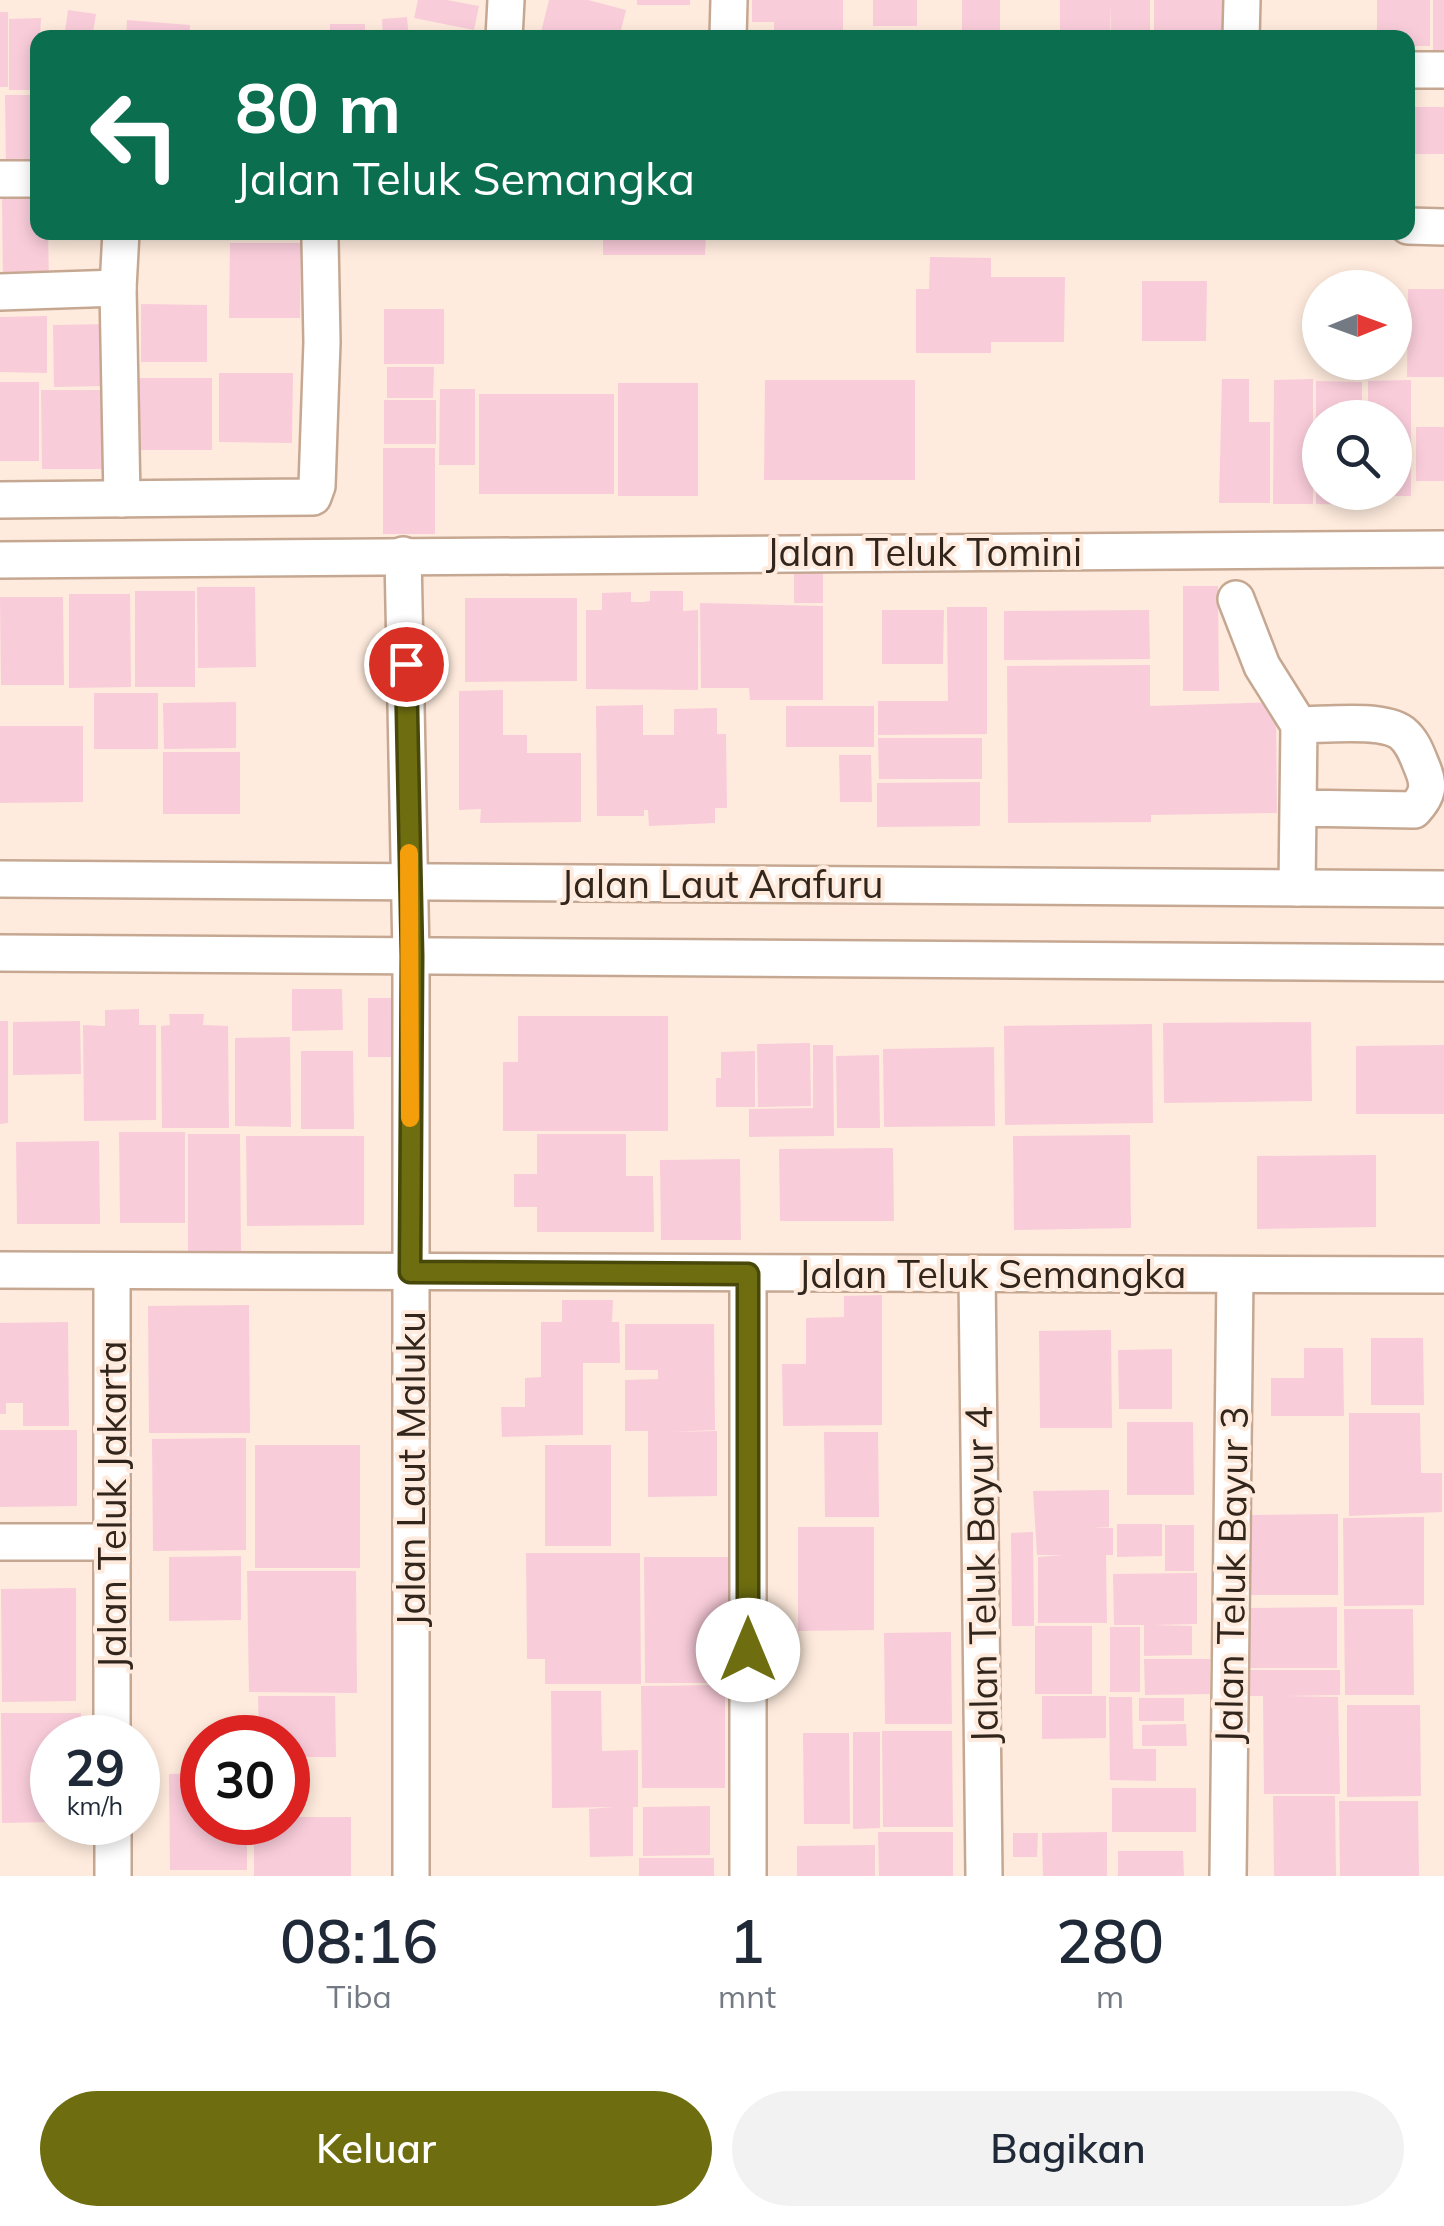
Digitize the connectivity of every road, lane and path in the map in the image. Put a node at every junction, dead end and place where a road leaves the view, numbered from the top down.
1 (506, 0) edge
2 (730, 0) edge
3 (1242, 0) edge
4 (504, 30) edge
5 (728, 30) edge
6 (1241, 30) edge
7 (1415, 70) edge
8 (1444, 70) edge
9 (0, 179) edge
10 (30, 179) edge
11 (1415, 226) edge
12 (1444, 226) edge
13 (121, 240) edge
14 (320, 240) dead end
15 (118, 288) junction
16 (0, 292) edge
17 (122, 499) junction
18 (0, 500) edge
19 (1444, 549) edge
20 (404, 555) junction
21 (0, 560) edge
22 (1236, 600) dead end
23 (1299, 724) junction
24 (1299, 808) junction
25 (0, 879) edge
26 (410, 882) junction
27 (1297, 888) junction
28 (1444, 889) edge
29 (0, 954) edge
30 (412, 956) junction
31 (1444, 962) edge
32 (0, 1270) edge
33 (112, 1272) junction
34 (410, 1272) junction
35 (748, 1274) junction
36 (977, 1274) junction
37 (1235, 1275) junction
38 (1444, 1275) edge
39 (0, 1542) edge
40 (110, 1542) junction
41 (112, 1715) edge
42 (113, 1845) edge
43 (113, 1876) edge
44 (411, 1876) edge
45 (748, 1876) edge
46 (984, 1876) edge
47 (1228, 1876) edge

1 - 4 street
2 - 5 street
3 - 6 street
7 - 8 street
9 - 10 street
11 - 12 street
13 - 15 street
14 - 17 street
15 - 16 street
15 - 17 street
17 - 18 street
19 - 20 street, Jalan Teluk Tomini
20 - 21 street, Jalan Teluk Tomini
20 - 26 street
22 - 23 street
23 - 24 street
23 - 24 street
24 - 27 street
25 - 26 street, Jalan Laut Arafuru
26 - 27 street, Jalan Laut Arafuru
26 - 30 street, Jalan Laut Maluku
27 - 28 street, Jalan Laut Arafuru
29 - 30 street, Jalan Laut Arafuru
30 - 31 street, Jalan Laut Arafuru
30 - 34 street, Jalan Laut Maluku
32 - 33 street, Jalan Teluk Semangka
33 - 34 street, Jalan Teluk Semangka
33 - 40 street, Jalan Teluk Jakarta
34 - 35 street, Jalan Teluk Semangka
34 - 44 street, Jalan Laut Maluku
35 - 36 street, Jalan Teluk Semangka
35 - 45 street
36 - 37 street, Jalan Teluk Semangka
36 - 46 street, Jalan Teluk Bayur 4
37 - 38 street, Jalan Teluk Semangka
37 - 47 street, Jalan Teluk Bayur 3
39 - 40 street
40 - 41 street, Jalan Teluk Jakarta
42 - 43 street

